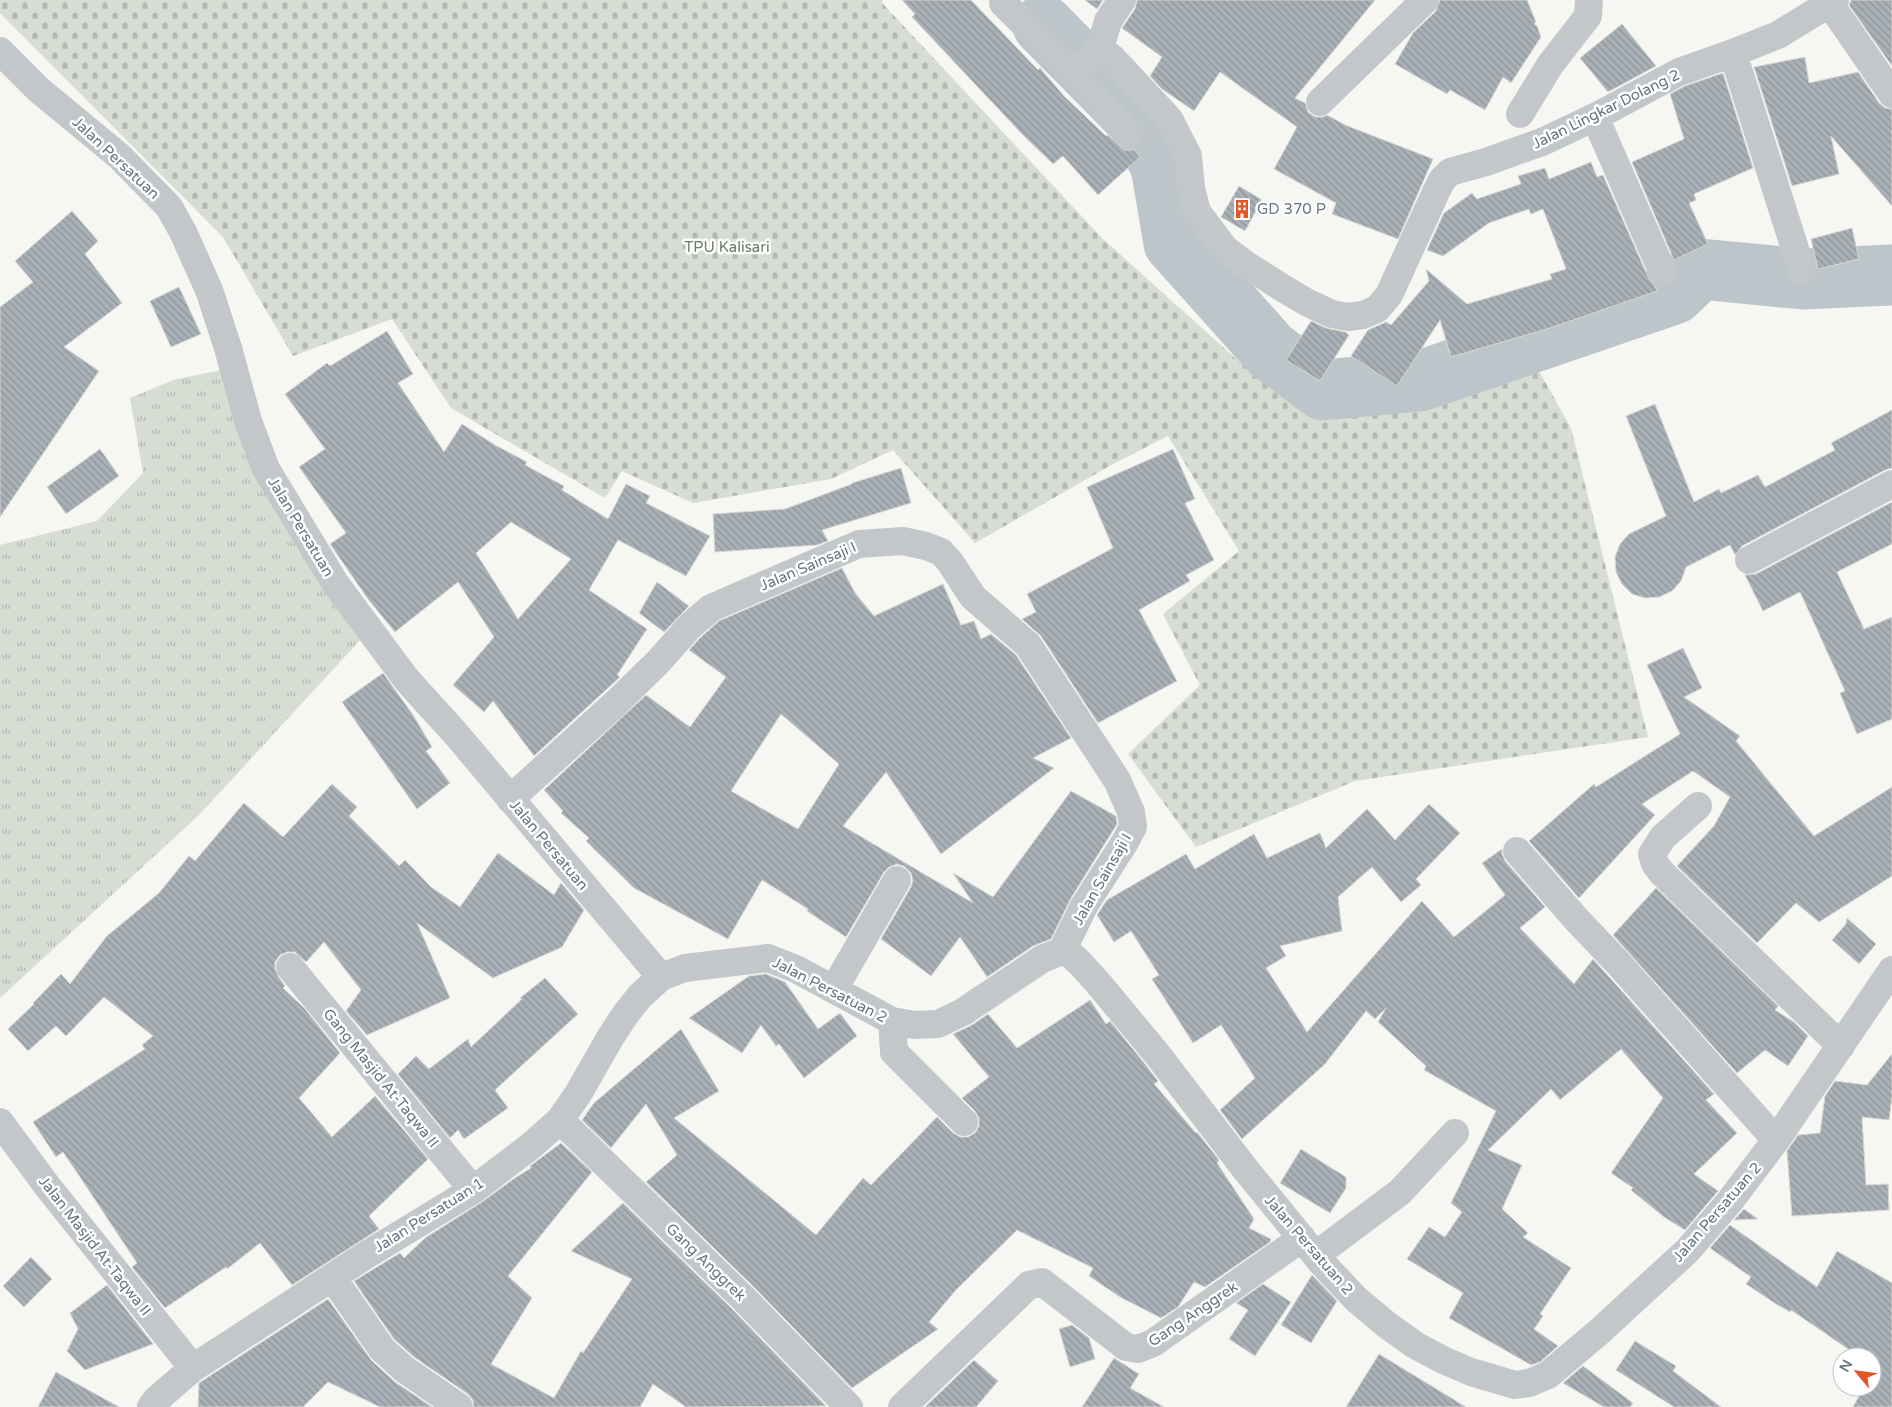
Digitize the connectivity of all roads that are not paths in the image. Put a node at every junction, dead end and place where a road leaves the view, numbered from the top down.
1 (1122, 0) edge
2 (1425, 0) edge
3 (1589, 0) edge
4 (1833, 2) edge
5 (1003, 3) dead end
6 (0, 51) edge
7 (1734, 53) junction
8 (1087, 63) junction
9 (1892, 94) edge
10 (1320, 102) dead end
11 (1520, 114) dead end
12 (1595, 117) junction
13 (1129, 135) dead end
14 (1802, 271) dead end
15 (1663, 274) dead end
16 (1892, 484) edge
17 (1749, 560) dead end
18 (510, 799) junction
19 (1698, 806) dead end
20 (1517, 852) dead end
21 (897, 880) dead end
22 (1062, 951) junction
23 (290, 967) dead end
24 (1892, 970) edge
25 (661, 977) junction
26 (834, 989) junction
27 (892, 1021) junction
28 (1841, 1046) junction
29 (560, 1120) junction
30 (0, 1122) edge
31 (964, 1122) dead end
32 (1455, 1133) dead end
33 (1776, 1140) junction
34 (472, 1190) junction
35 (1309, 1247) junction
36 (332, 1277) junction
37 (193, 1368) junction
38 (1515, 1396) edge
39 (151, 1407) edge
40 (459, 1407) edge
41 (849, 1407) edge
42 (902, 1407) edge

1 - 8 street
2 - 10 street
3 - 11 street
4 - 7 street, Jalan Lingkar Dolang 2
4 - 9 street
5 - 8 street
6 - 18 street, Jalan Persatuan
7 - 12 street, Jalan Lingkar Dolang 2
7 - 14 street
8 - 12 street, Jalan Lingkar Dolang 2
8 - 13 street
12 - 15 street
16 - 17 street
18 - 22 street, Jalan Sainsaji I
18 - 25 street, Jalan Persatuan
19 - 28 street
20 - 33 street
21 - 26 street
22 - 27 street, Jalan Persatuan 2
22 - 35 street, Jalan Persatuan 2
23 - 34 street, Gang Masjid At-Taqwa II
24 - 28 street, Jalan Persatuan 2
25 - 26 street, Jalan Persatuan 2
25 - 29 street, Jalan Persatuan 1
26 - 27 street, Jalan Persatuan 2
27 - 31 street
28 - 33 street, Jalan Persatuan 2
29 - 34 street, Jalan Persatuan 1
29 - 41 street, Gang Anggrek
30 - 37 street, Jalan Masjid At-Taqwa II
32 - 35 street
33 - 38 street, Jalan Persatuan 2
34 - 36 street, Jalan Persatuan 1
35 - 38 street, Jalan Persatuan 2
35 - 42 street, Gang Anggrek
36 - 37 street, Jalan Persatuan 1
36 - 40 street
37 - 39 street, Jalan Persatuan 1

